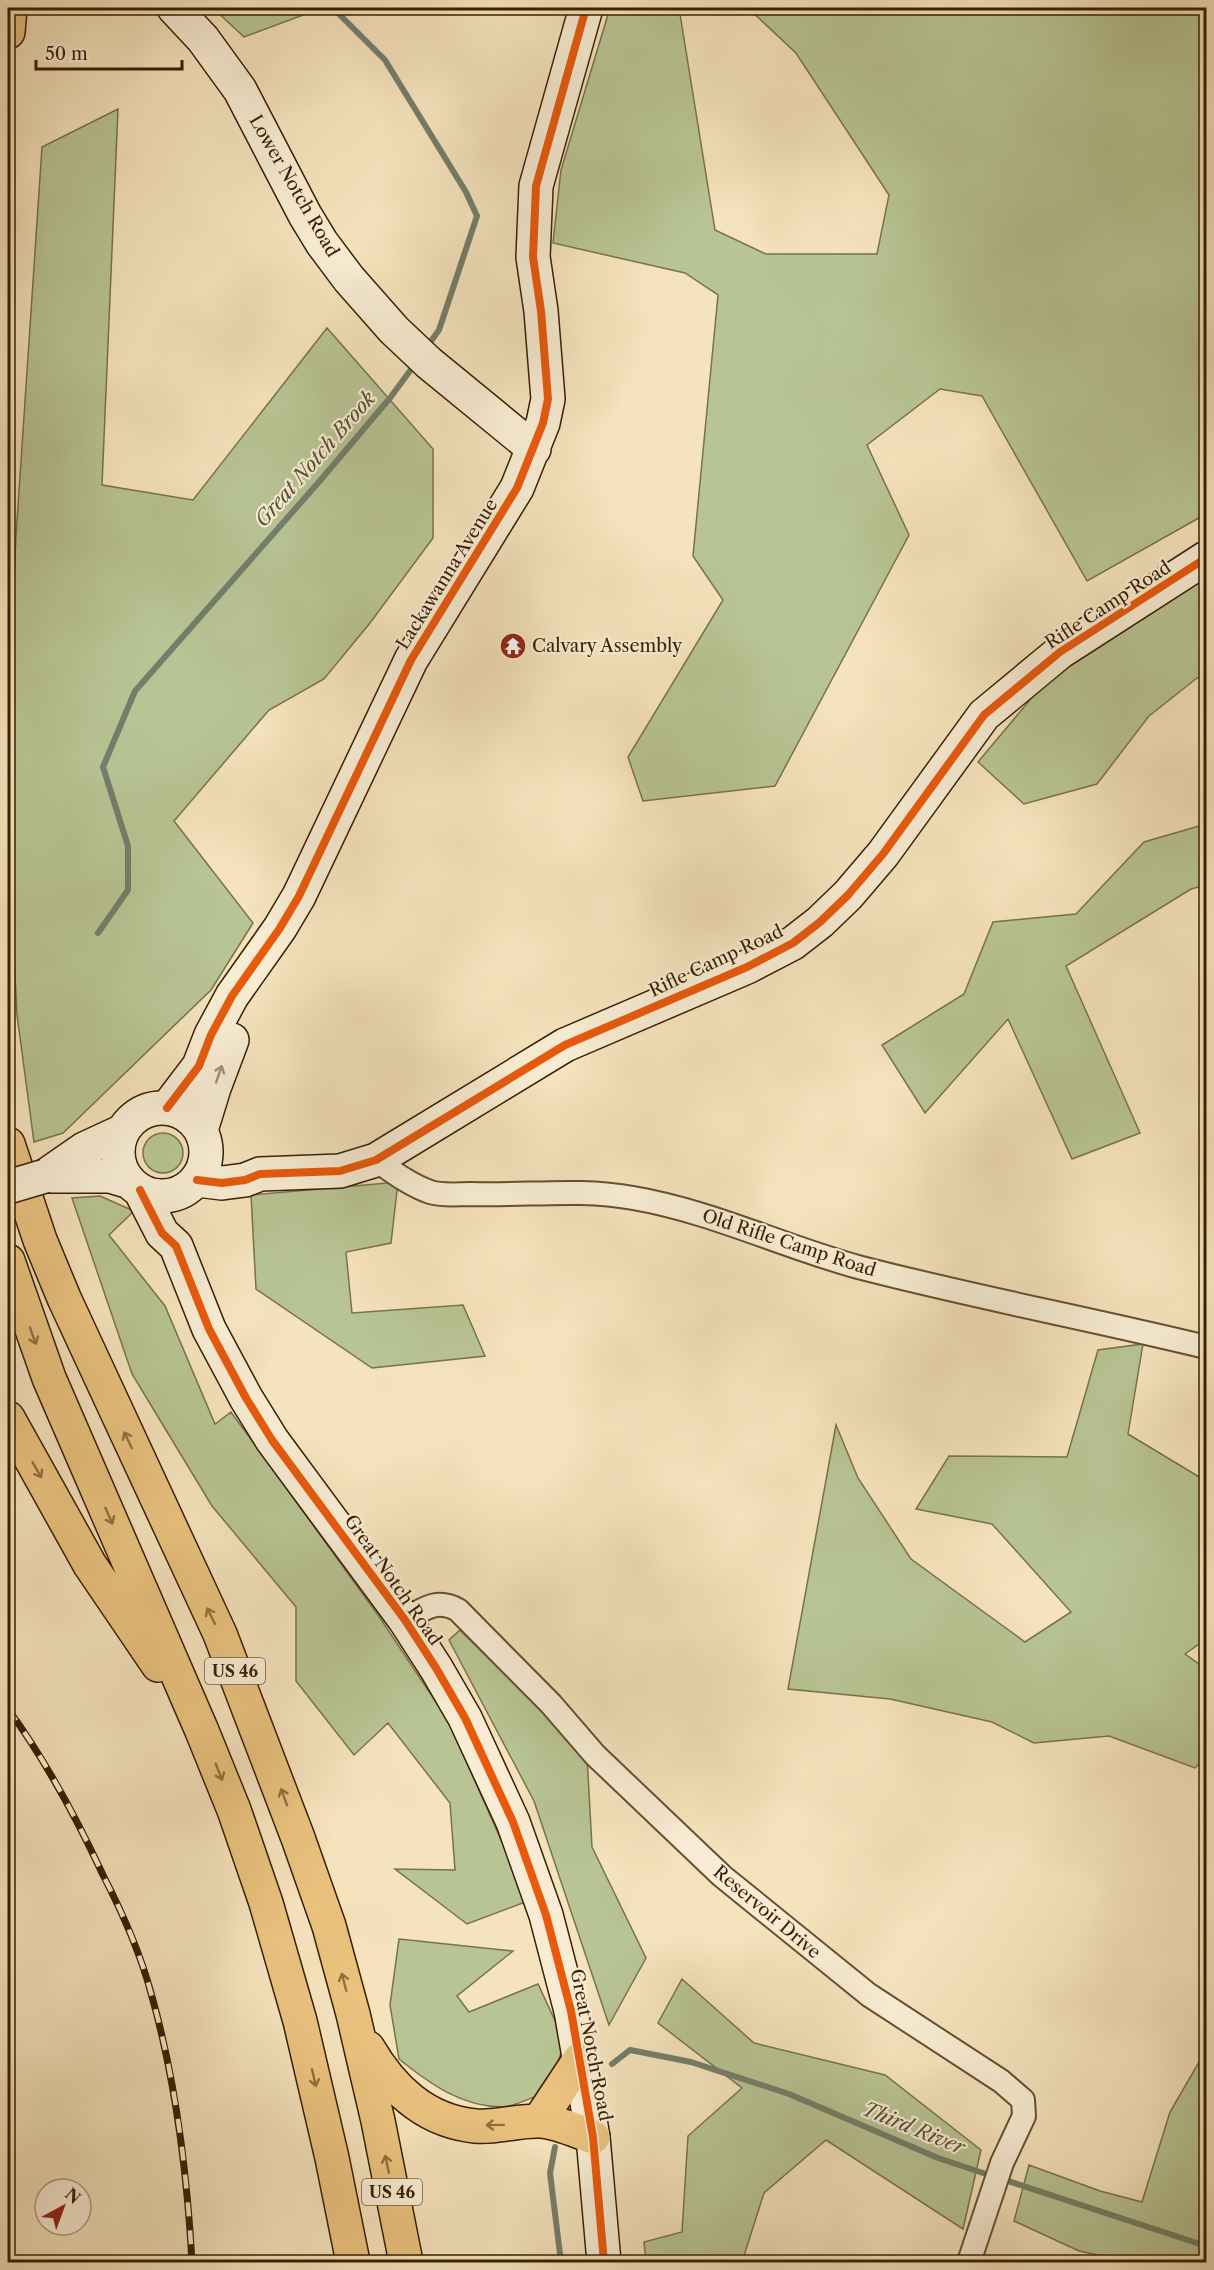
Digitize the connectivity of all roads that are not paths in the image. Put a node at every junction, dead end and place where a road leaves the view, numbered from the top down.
1 (10, 8) edge
2 (174, 8) edge
3 (586, 8) edge
4 (8, 32) edge
5 (534, 449) junction
6 (1206, 558) edge
7 (280, 928) junction
8 (167, 1108) junction
9 (123, 1131) junction
10 (203, 1135) junction
11 (8, 1144) edge
12 (376, 1160) junction
13 (260, 1174) junction
14 (45, 1176) junction
15 (193, 1184) junction
16 (135, 1186) junction
17 (8, 1187) edge
18 (176, 1246) junction
19 (8, 1261) edge
20 (1206, 1347) edge
21 (8, 1418) edge
22 (405, 1620) junction
23 (202, 1731) junction
24 (353, 2014) junction
25 (580, 2059) junction
26 (538, 2121) junction
27 (593, 2137) junction
28 (353, 2262) edge
29 (406, 2262) edge
30 (604, 2262) edge
31 (969, 2262) edge

1 - 4 highway
2 - 5 street, Lower Notch Road
3 - 5 street, Lackawanna Avenue
5 - 7 street, Lackawanna Avenue
6 - 12 street, Rifle Camp Road
7 - 8 street, Lackawanna Avenue
10 -> 7 street, Lackawanna Avenue
8 - 9 street
8 - 10 street
9 - 14 street
9 - 16 street
10 - 13 street
10 - 15 street
24 -> 11 highway, US 46
12 - 13 street, Rifle Camp Road
12 - 20 street, Old Rifle Camp Road
13 - 15 street, Rifle Camp Road
14 - 16 street
14 - 17 street, bridge
15 - 16 street
15 - 18 street
16 - 18 street, Great Notch Road
18 - 22 street, Great Notch Road
19 -> 23 highway, US 46
21 -> 23 highway
22 - 25 street, Great Notch Road
22 - 31 street, Reservoir Drive
23 -> 28 highway, US 46
26 -> 24 highway
29 -> 24 highway, US 46
25 - 26 highway
25 - 27 street, Great Notch Road
26 - 27 highway
27 - 30 street, Great Notch Road

